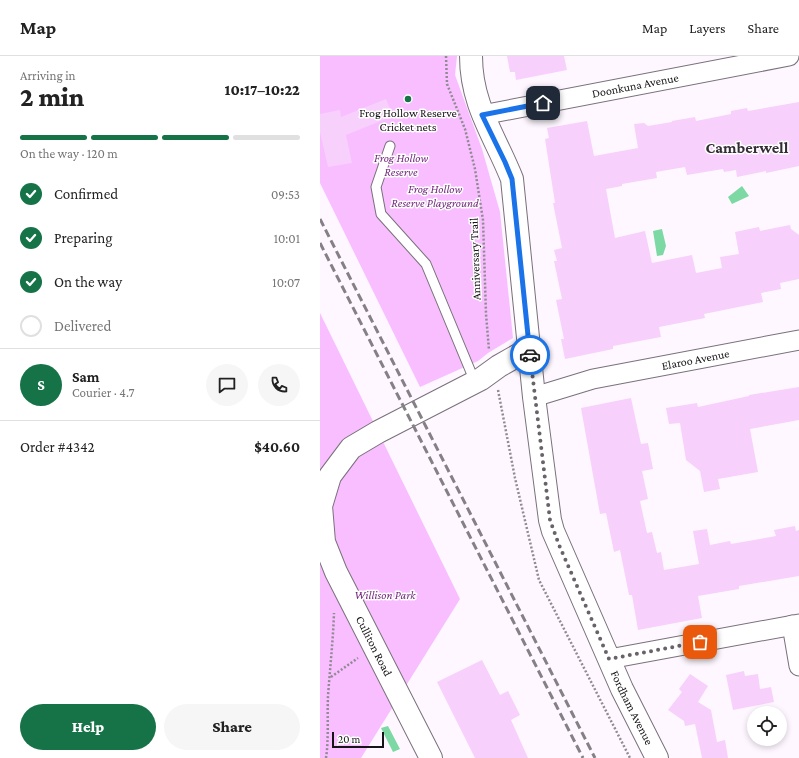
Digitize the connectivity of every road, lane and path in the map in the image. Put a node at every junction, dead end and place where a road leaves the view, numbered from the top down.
1 (446, 56) edge
2 (470, 56) edge
3 (790, 56) edge
4 (482, 115) junction
5 (390, 146) dead end
6 (799, 340) edge
7 (532, 375) junction
8 (483, 377) junction
9 (334, 610) dead end
10 (795, 624) edge
11 (375, 647) junction
12 (609, 659) junction
13 (799, 666) edge
14 (330, 677) junction
15 (326, 758) edge
16 (430, 758) edge
17 (657, 758) edge

1 - 8 path, Anniversary Trail
2 - 4 street, Fordham Avenue
3 - 4 street, Doonkuna Avenue
4 - 7 street, Fordham Avenue
5 - 8 lane
6 - 7 street, Elaroo Avenue
7 - 8 street, Culliton Road
7 - 12 street, Fordham Avenue
8 - 11 street, Culliton Road
9 - 14 path
10 - 12 street
10 - 13 street
11 - 14 path
11 - 16 street, Culliton Road
12 - 17 street, Fordham Avenue
14 - 15 path

